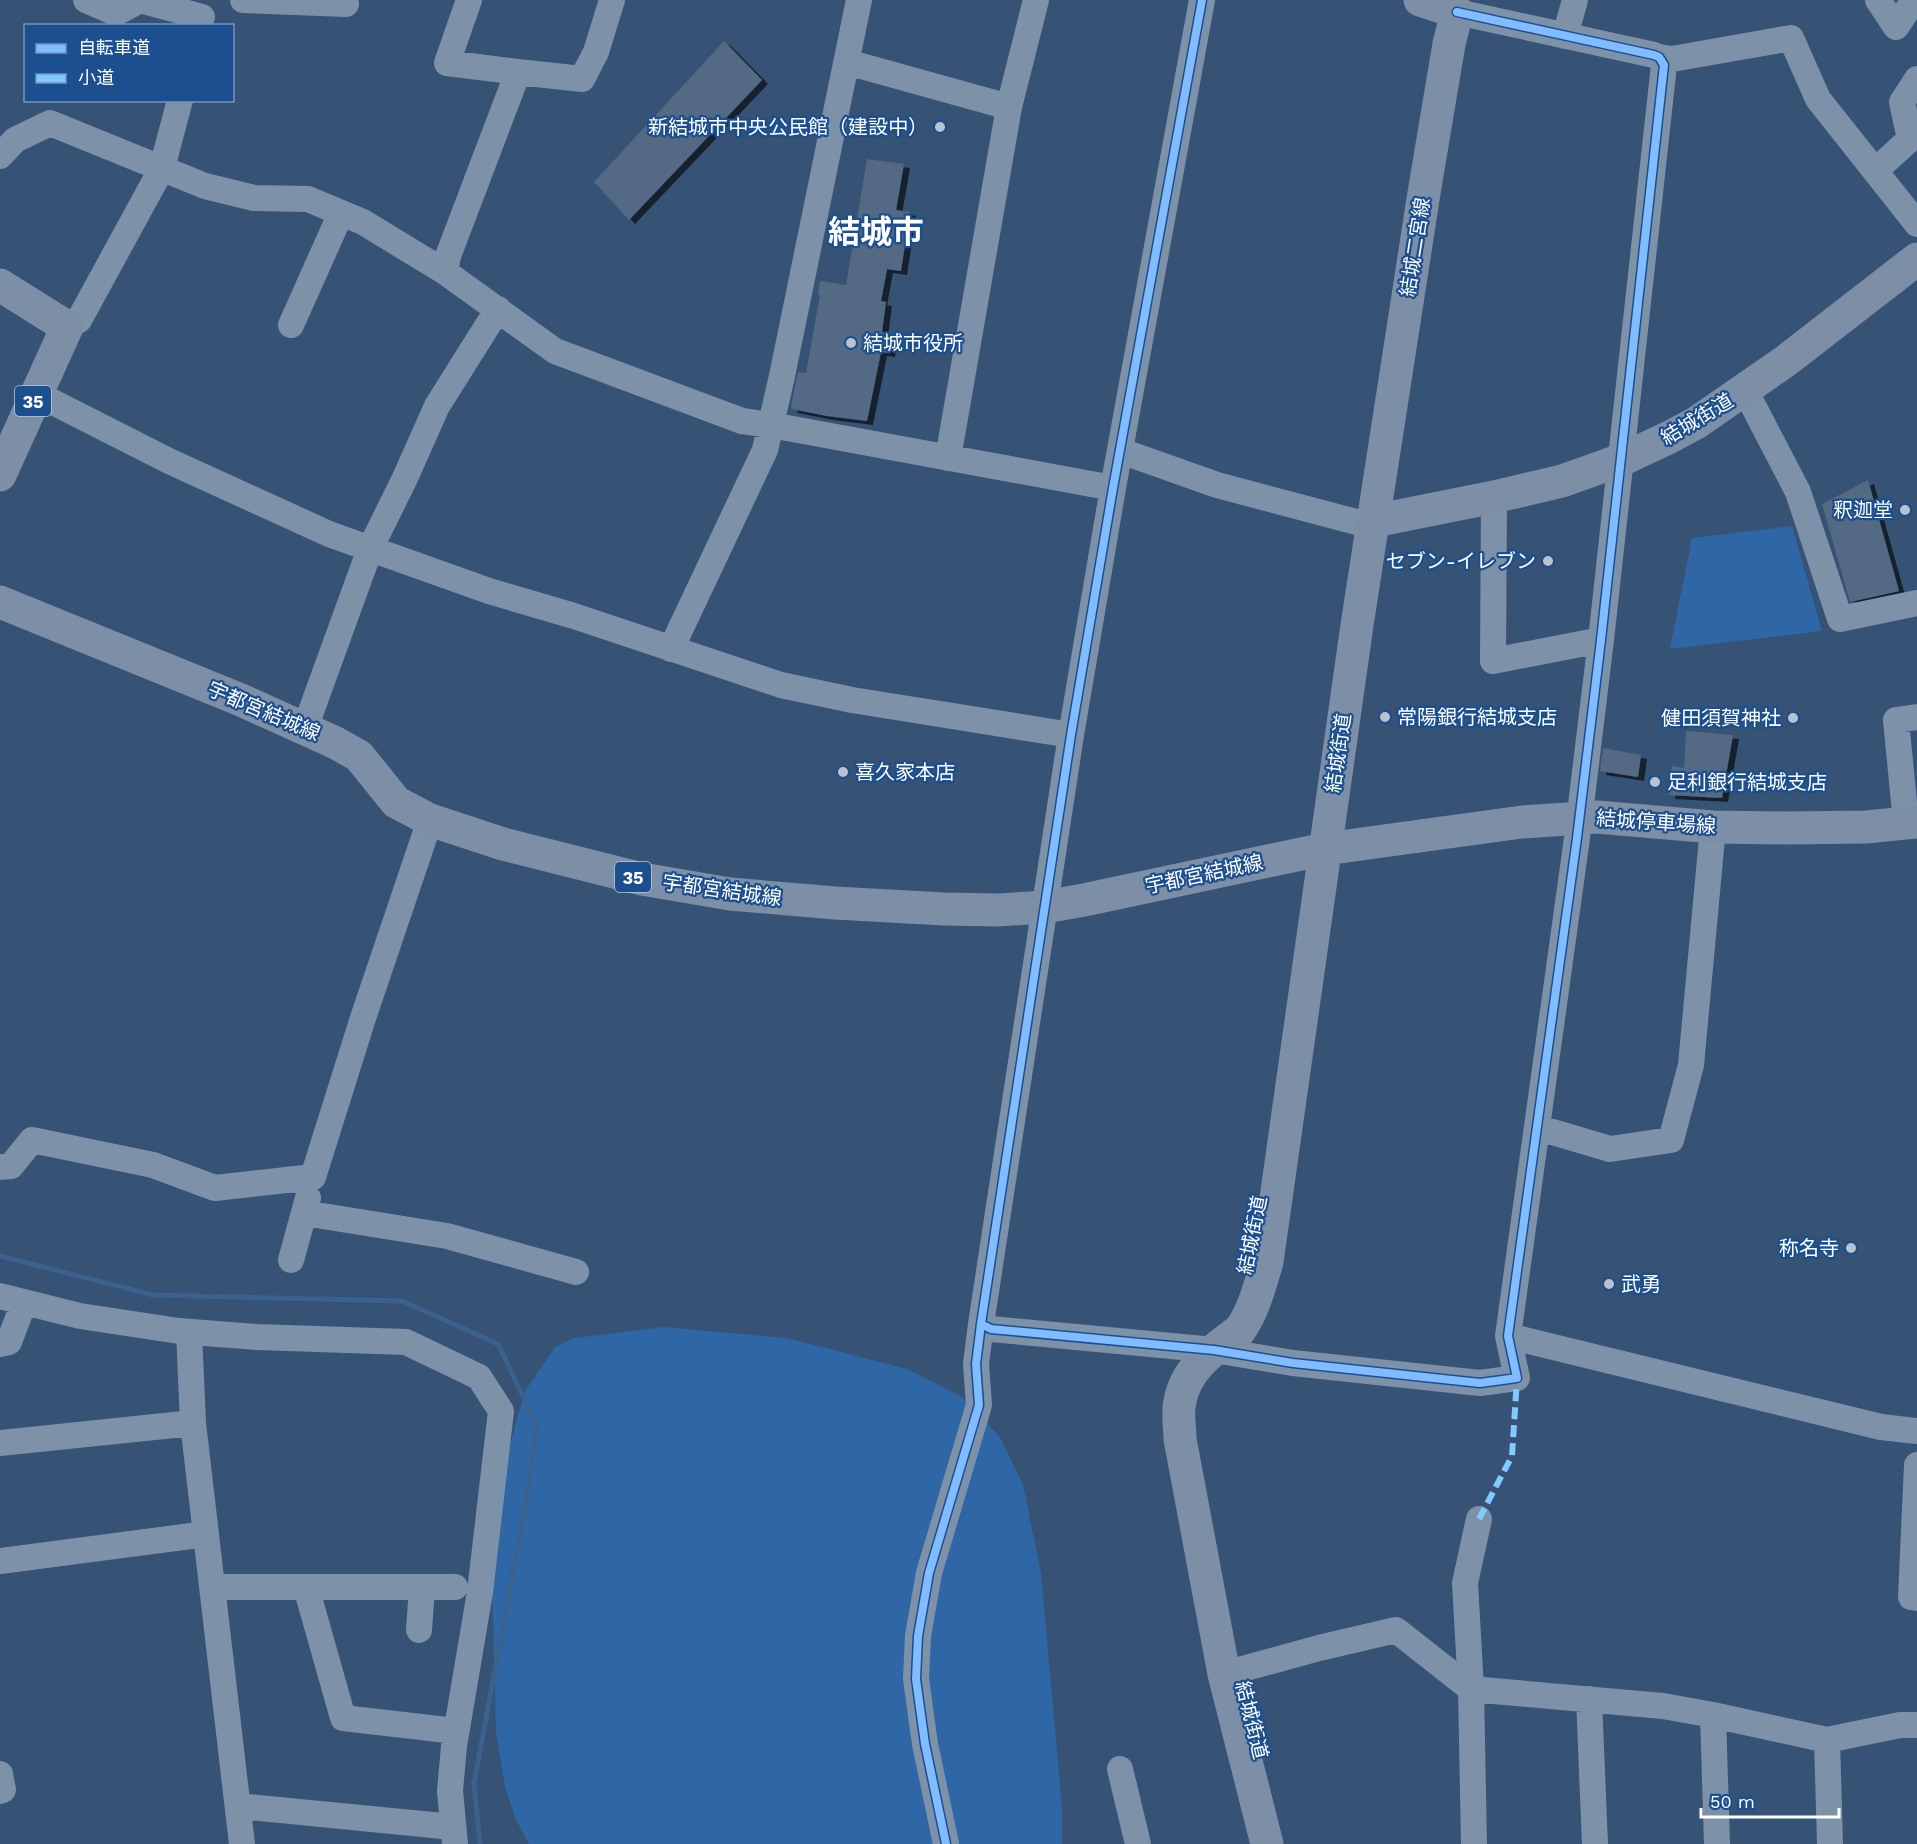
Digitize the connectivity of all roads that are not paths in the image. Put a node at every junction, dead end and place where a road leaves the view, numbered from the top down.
1 (86, 0) edge
2 (243, 0) edge
3 (469, 0) edge
4 (612, 0) edge
5 (859, 0) edge
6 (1036, 0) edge
7 (1202, 0) edge
8 (1420, 0) edge
9 (1575, 0) edge
10 (1878, 0) edge
11 (1914, 0) edge
12 (346, 4) dead end
13 (1468, 9) edge
14 (202, 14) edge
15 (1565, 36) junction
16 (1659, 57) junction
17 (847, 62) junction
18 (518, 72) junction
19 (1917, 78) edge
20 (179, 102) edge
21 (1009, 106) junction
22 (0, 156) edge
23 (162, 168) junction
24 (1875, 171) junction
25 (341, 213) junction
26 (1917, 224) edge
27 (1917, 259) edge
28 (445, 272) junction
29 (0, 285) edge
30 (498, 309) junction
31 (291, 325) dead end
32 (67, 327) junction
33 (1745, 390) junction
34 (37, 394) junction
35 (771, 424) junction
36 (1120, 451) junction
37 (948, 458) junction
38 (1621, 460) junction
39 (0, 475) edge
40 (1113, 488) junction
41 (1494, 497) junction
42 (1374, 521) junction
43 (370, 549) junction
44 (1917, 603) edge
45 (5, 613) edge
46 (1601, 640) junction
47 (671, 649) junction
48 (1917, 717) edge
49 (305, 728) junction
50 (1071, 735) junction
51 (1580, 818) junction
52 (430, 820) junction
53 (1911, 823) edge
54 (1713, 827) junction
55 (1325, 849) junction
56 (1046, 907) junction
57 (1539, 1128) junction
58 (0, 1167) edge
59 (313, 1177) junction
60 (304, 1212) junction
61 (291, 1260) dead end
62 (576, 1272) dead end
63 (12, 1299) edge
64 (981, 1324) junction
65 (189, 1332) junction
66 (1508, 1336) junction
67 (0, 1344) edge
68 (1214, 1350) junction
69 (193, 1423) junction
70 (1917, 1431) edge
71 (0, 1443) edge
72 (1917, 1465) edge
73 (1479, 1519) dead end
74 (206, 1534) junction
75 (0, 1561) edge
76 (212, 1587) junction
77 (306, 1587) junction
78 (422, 1587) junction
79 (455, 1587) dead end
80 (1917, 1598) edge
81 (419, 1630) dead end
82 (1224, 1674) junction
83 (1471, 1689) junction
84 (1589, 1700) junction
85 (1713, 1715) junction
86 (1917, 1725) edge
87 (456, 1731) junction
88 (1827, 1740) junction
89 (1120, 1769) dead end
90 (0, 1774) edge
91 (0, 1791) edge
92 (238, 1806) junction
93 (454, 1836) edge
94 (242, 1844) edge
95 (946, 1844) edge
96 (1138, 1844) edge
97 (1267, 1844) edge
98 (1474, 1844) edge
99 (1595, 1844) edge
100 (1717, 1844) edge
101 (1830, 1844) edge

1 - 14 street
2 - 12 street
3 - 18 street
4 - 18 street
5 - 17 street
6 - 21 street
7 - 36 street
8 - 13 main road
9 - 15 street
10 - 11 street
13 - 15 street
13 - 42 main road, 結城二宮線
15 - 16 street
16 - 24 street
16 - 38 street
17 - 21 street
17 - 35 street
18 - 28 street
19 - 24 street
20 - 23 street
21 - 37 street
22 - 23 street
23 - 25 street
23 - 32 street
24 - 26 street
25 - 28 street
25 - 31 street
27 - 33 main road, 結城街道
28 - 30 street
29 - 32 main road
30 - 35 street
30 - 43 street
32 - 34 main road, 35
33 - 38 main road, 結城街道
33 - 44 street
34 - 39 main road, 35
34 - 43 street
35 - 37 street
35 - 47 street
36 - 40 street
36 - 42 street
37 - 40 street
38 - 41 main road, 結城街道
38 - 46 street
40 - 50 street
41 - 42 main road, 結城街道
41 - 46 street
42 - 55 main road, 結城街道
43 - 47 street
43 - 49 street
45 - 49 main road, 宇都宮結城線 / 35
46 - 51 street
47 - 50 street
48 - 53 street
49 - 52 main road, 宇都宮結城線 / 35
50 - 56 street
51 - 54 main road, 結城停車場線
51 - 55 main road, 結城停車場線
51 - 57 street
52 - 56 main road, 宇都宮結城線 / 35
52 - 59 street
53 - 54 main road, 結城停車場線
54 - 57 street
55 - 56 main road, 宇都宮結城線 / 35
55 - 68 main road, 結城街道
56 - 64 street
57 - 66 street
58 - 59 street
59 - 60 street
60 - 61 street
60 - 62 street
63 - 65 street
63 - 67 street
64 - 68 street
64 - 95 street
65 - 69 street
65 - 87 street
66 - 68 street
66 - 70 street
68 - 82 main road, 結城街道
69 - 71 street
69 - 74 street
72 - 80 street
73 - 83 street
74 - 75 street
74 - 76 street
76 - 77 street
76 - 92 street
77 - 78 street
77 - 87 street
78 - 79 street
78 - 81 street
82 - 83 street
82 - 97 main road, 結城街道
83 - 84 street
83 - 98 street
84 - 85 street
84 - 99 street
85 - 88 street
85 - 100 street
86 - 88 street
87 - 93 street
88 - 101 street
89 - 96 street
90 - 91 street
92 - 93 street
92 - 94 street

